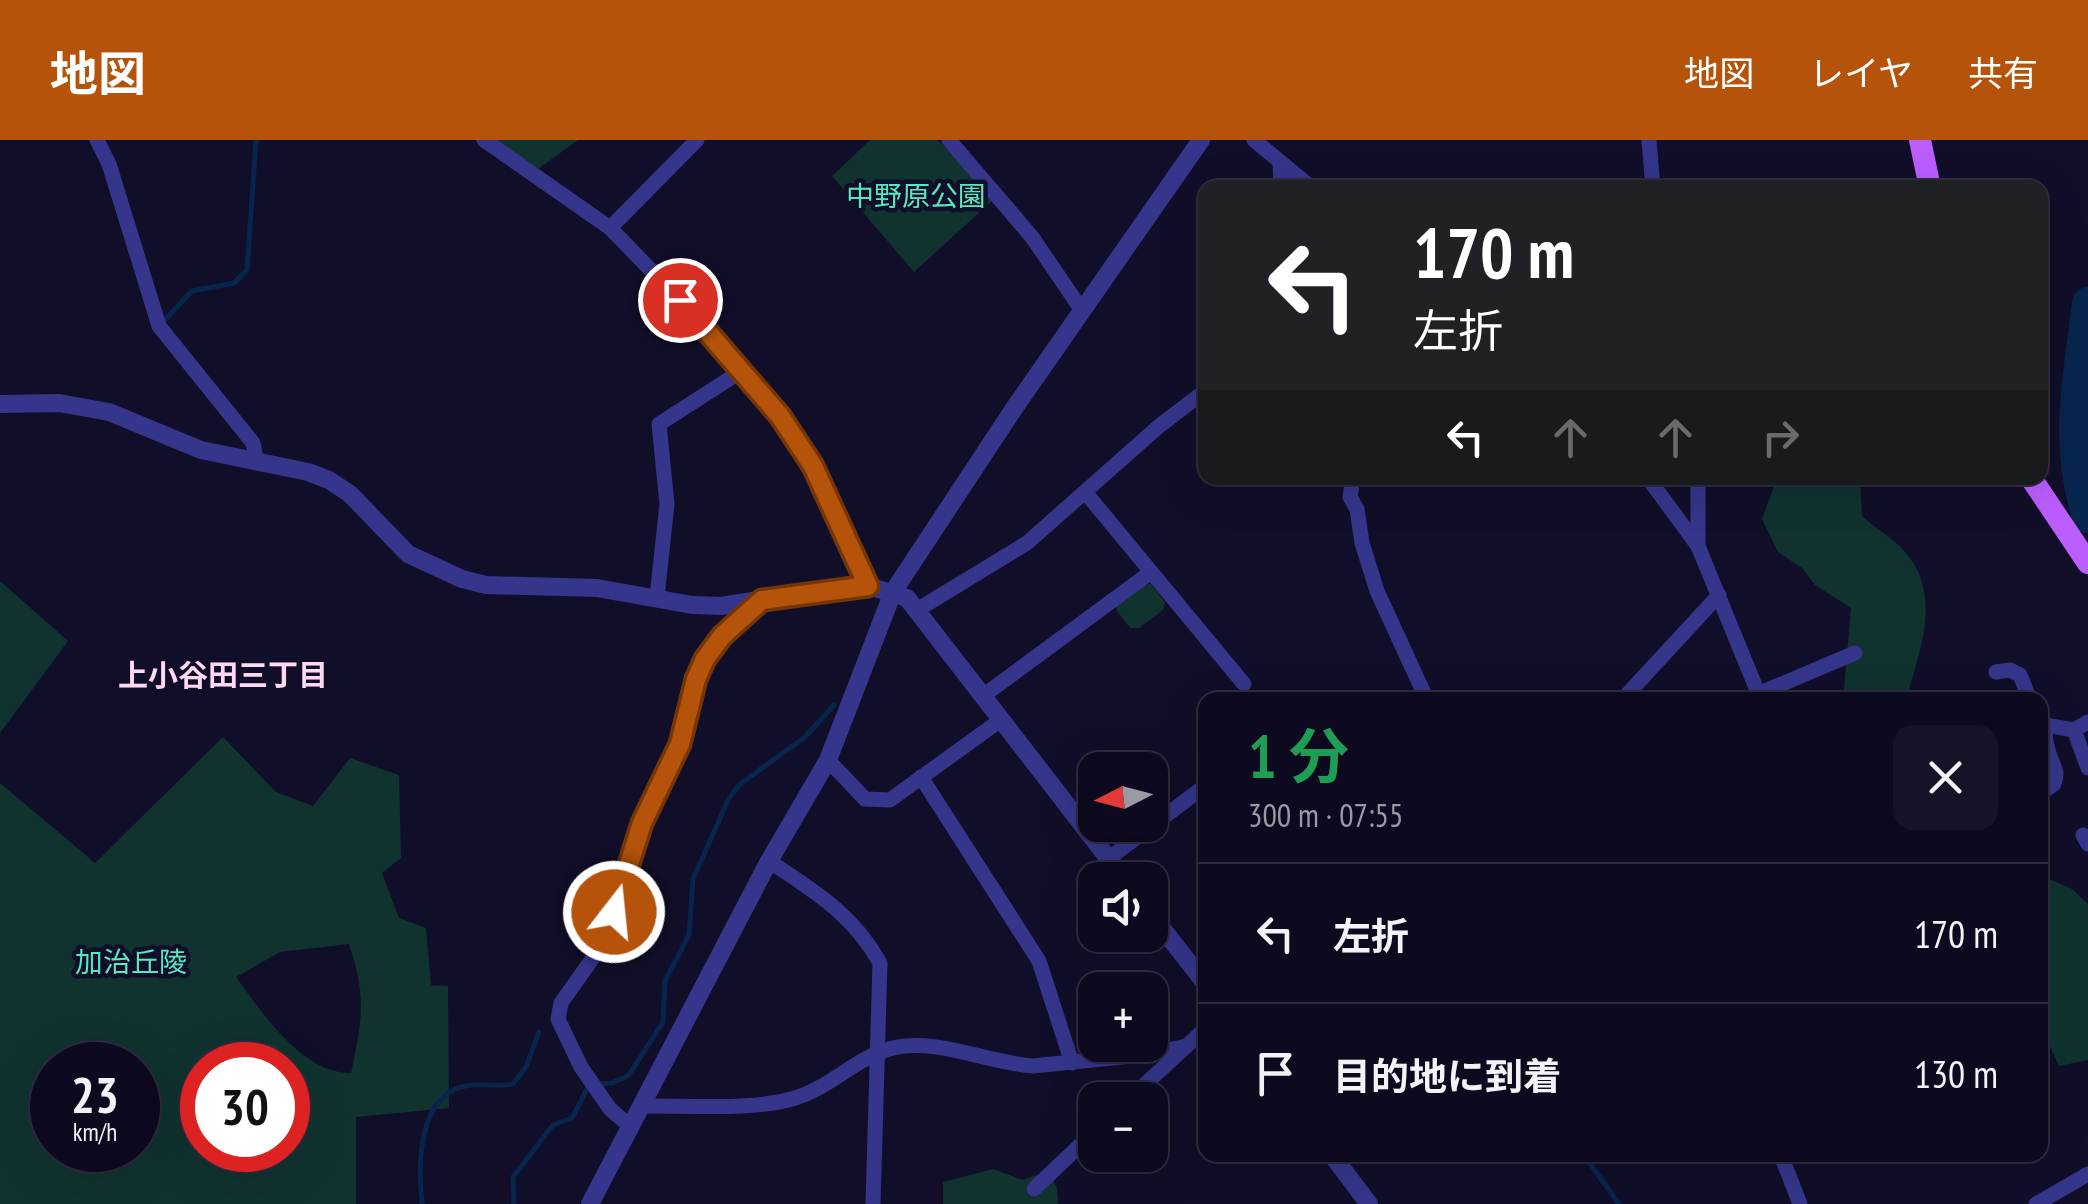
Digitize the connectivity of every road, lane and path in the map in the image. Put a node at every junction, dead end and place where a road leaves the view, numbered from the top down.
1 (97, 140) edge
2 (484, 140) edge
3 (697, 140) edge
4 (949, 140) edge
5 (1202, 140) edge
6 (1254, 140) edge
7 (1650, 140) edge
8 (1920, 140) edge
9 (1280, 162) junction
10 (1281, 180) edge
11 (1302, 180) edge
12 (1652, 180) edge
13 (1928, 180) edge
14 (610, 228) junction
15 (1081, 309) junction
16 (740, 372) junction
17 (1198, 396) edge
18 (0, 404) edge
19 (257, 463) junction
20 (1353, 485) edge
21 (1653, 485) edge
22 (1698, 485) edge
23 (2037, 485) edge
24 (1084, 492) junction
25 (1698, 546) junction
26 (2088, 563) edge
27 (1151, 572) junction
28 (868, 586) junction
29 (893, 592) junction
30 (1719, 595) junction
31 (656, 597) junction
32 (762, 600) junction
33 (917, 610) junction
34 (1855, 653) dead end
35 (1996, 672) dead end
36 (1244, 684) dead end
37 (1423, 692) edge
38 (1629, 692) edge
39 (1757, 692) edge
40 (1770, 692) edge
41 (2027, 692) edge
42 (984, 696) junction
43 (1002, 719) junction
44 (2048, 723) edge
45 (2081, 726) edge
46 (2048, 753) edge
47 (828, 760) junction
48 (2088, 768) edge
49 (921, 777) junction
50 (2048, 787) edge
51 (1198, 791) edge
52 (1108, 859) junction
53 (770, 862) junction
54 (1110, 862) edge
55 (1168, 936) edge
56 (1198, 974) edge
57 (1198, 1036) edge
58 (1186, 1046) junction
59 (879, 1050) junction
60 (1072, 1063) junction
61 (1147, 1082) edge
62 (642, 1106) junction
63 (631, 1126) junction
64 (1078, 1147) edge
65 (1341, 1162) edge
66 (1784, 1162) edge
67 (2088, 1174) edge
68 (1034, 1189) dead end
69 (590, 1204) edge
70 (873, 1204) edge
71 (1369, 1204) edge
72 (1800, 1204) edge
73 (2036, 1204) edge

1 - 19 street
2 - 14 street
3 - 14 street
4 - 15 street
5 - 15 street
6 - 9 street
7 - 12 street
8 - 13 main road
9 - 10 street
9 - 11 street
14 - 16 street
15 - 29 street
16 - 28 street
16 - 31 street
17 - 24 street
18 - 19 street
19 - 31 street
20 - 37 street
21 - 25 street
22 - 25 street
23 - 26 main road
24 - 27 street
24 - 33 street
25 - 30 street
27 - 36 street
27 - 42 street
28 - 29 street
28 - 32 street
29 - 33 street
29 - 47 street
30 - 38 street
30 - 39 street
31 - 32 street
32 - 63 street
33 - 42 street
34 - 40 street
35 - 41 street
42 - 43 street
43 - 49 street
43 - 52 street
44 - 45 street
45 - 48 street
46 - 50 street
47 - 49 street
47 - 53 street
49 - 60 street
51 - 52 street
52 - 54 street
53 - 59 street
53 - 62 street
55 - 56 street
57 - 58 street
58 - 60 street
58 - 61 street
59 - 60 street
59 - 62 street
59 - 70 street
62 - 63 street
63 - 69 street
64 - 68 street
65 - 71 street
66 - 72 street
67 - 73 street

